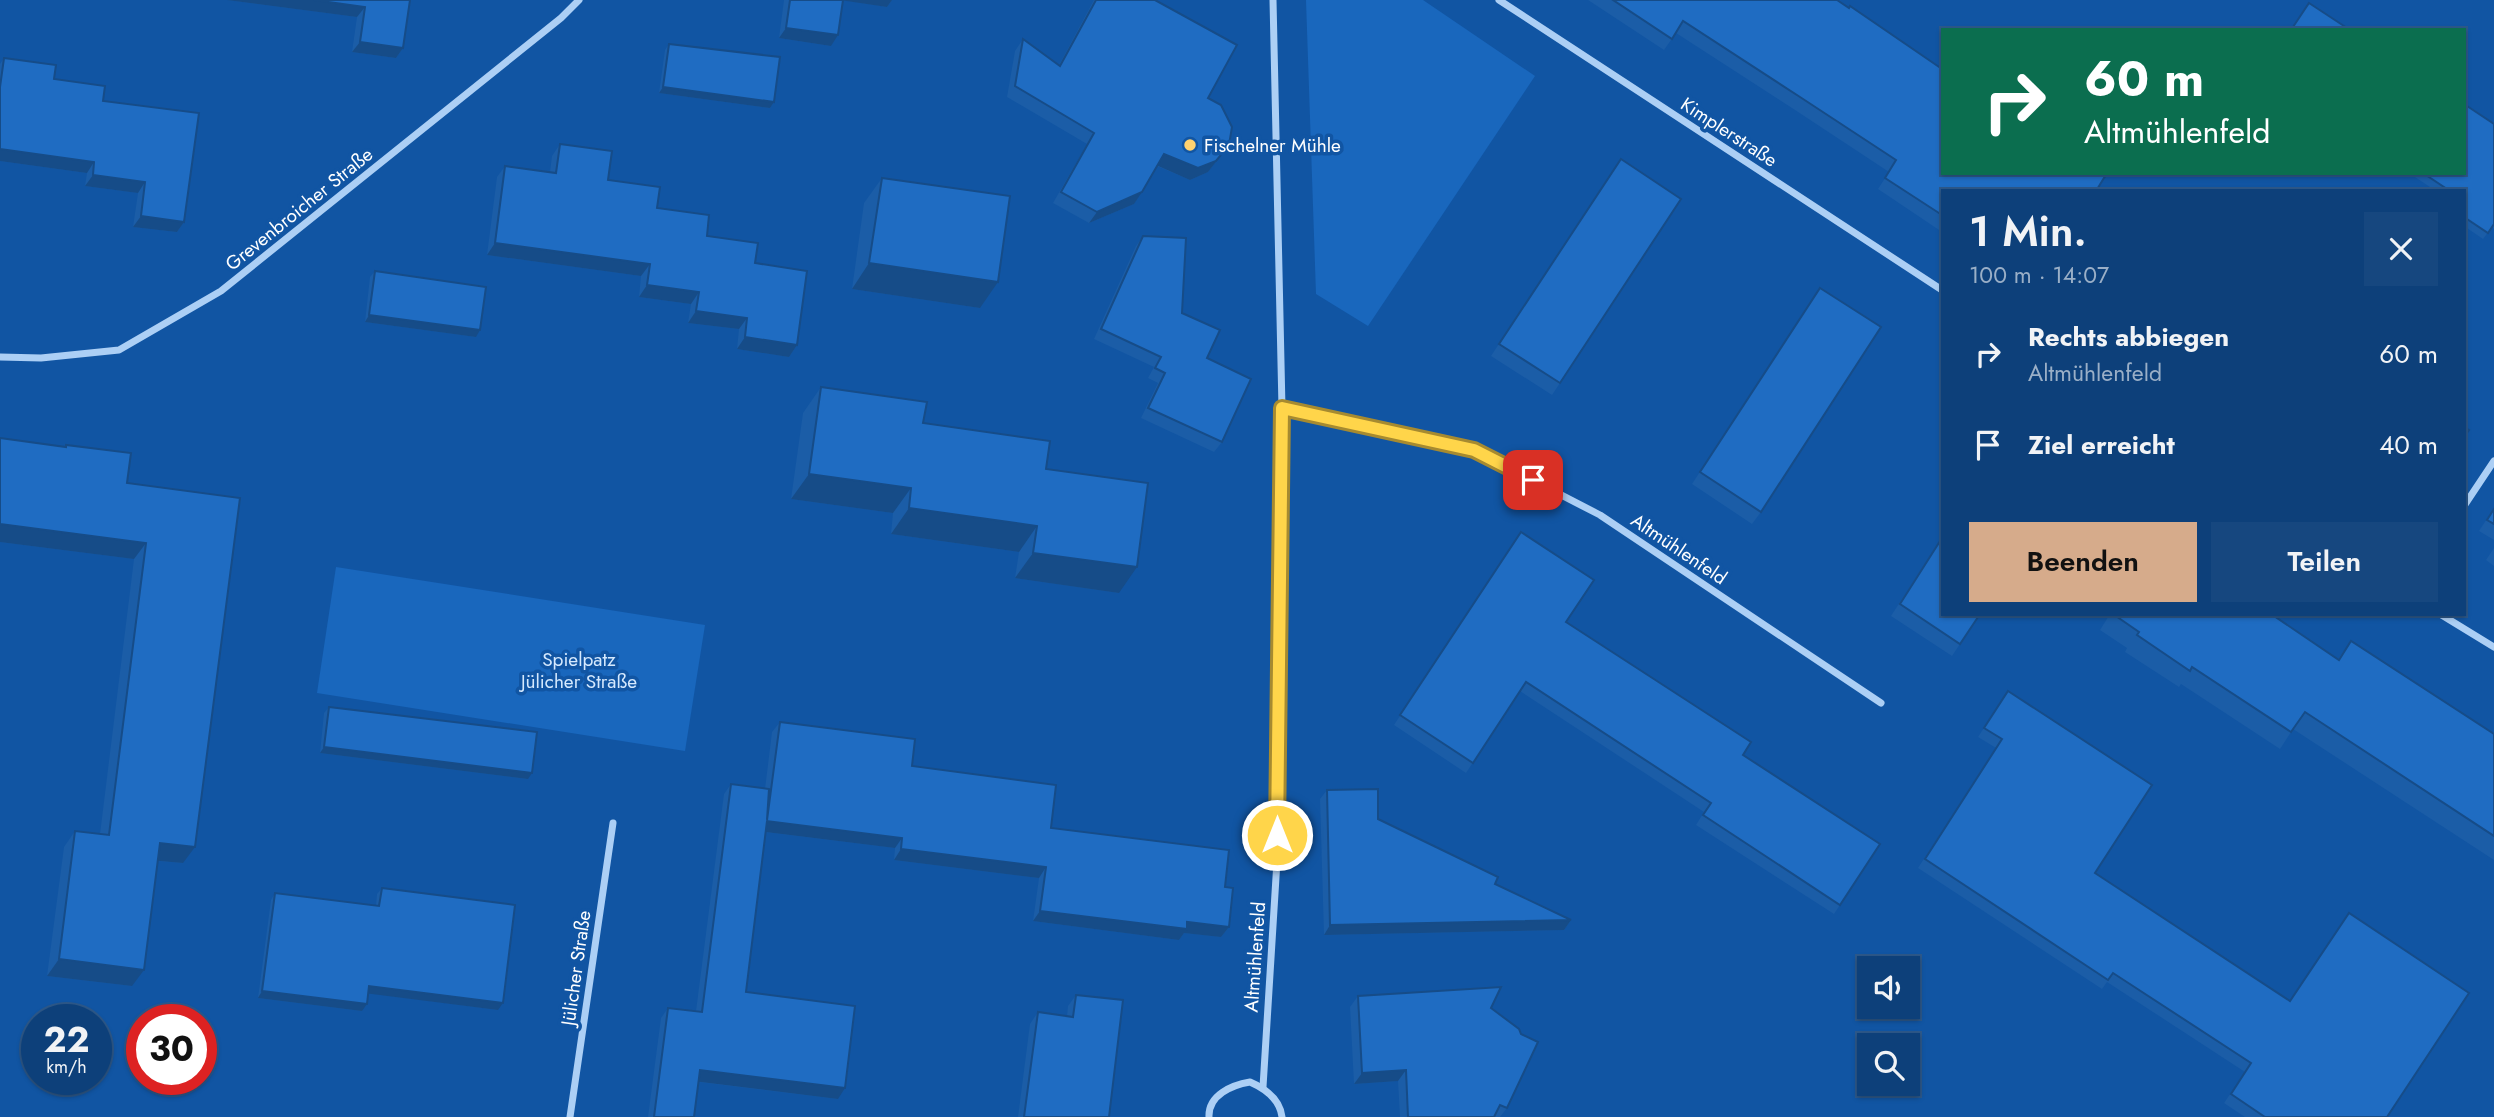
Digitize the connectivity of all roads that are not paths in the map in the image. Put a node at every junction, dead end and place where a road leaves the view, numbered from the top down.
1 (579, 0) edge
2 (1273, 0) edge
3 (1499, 0) edge
4 (1941, 289) edge
5 (0, 356) edge
6 (1282, 408) junction
7 (2494, 461) edge
8 (2466, 503) edge
9 (2443, 616) edge
10 (2494, 647) edge
11 (1881, 703) dead end
12 (613, 823) dead end
13 (1263, 1087) junction
14 (569, 1117) edge
15 (1209, 1117) edge
16 (1282, 1117) edge

1 - 5 street, Grevenbroicher Straße
2 - 6 street, Altmühlenfeld
3 - 4 street, Kimplerstraße
6 - 11 street, Altmühlenfeld
6 - 13 street, Altmühlenfeld
7 - 8 street
9 - 10 street
12 - 14 street, Jülicher Straße
13 - 15 street
13 - 16 street

